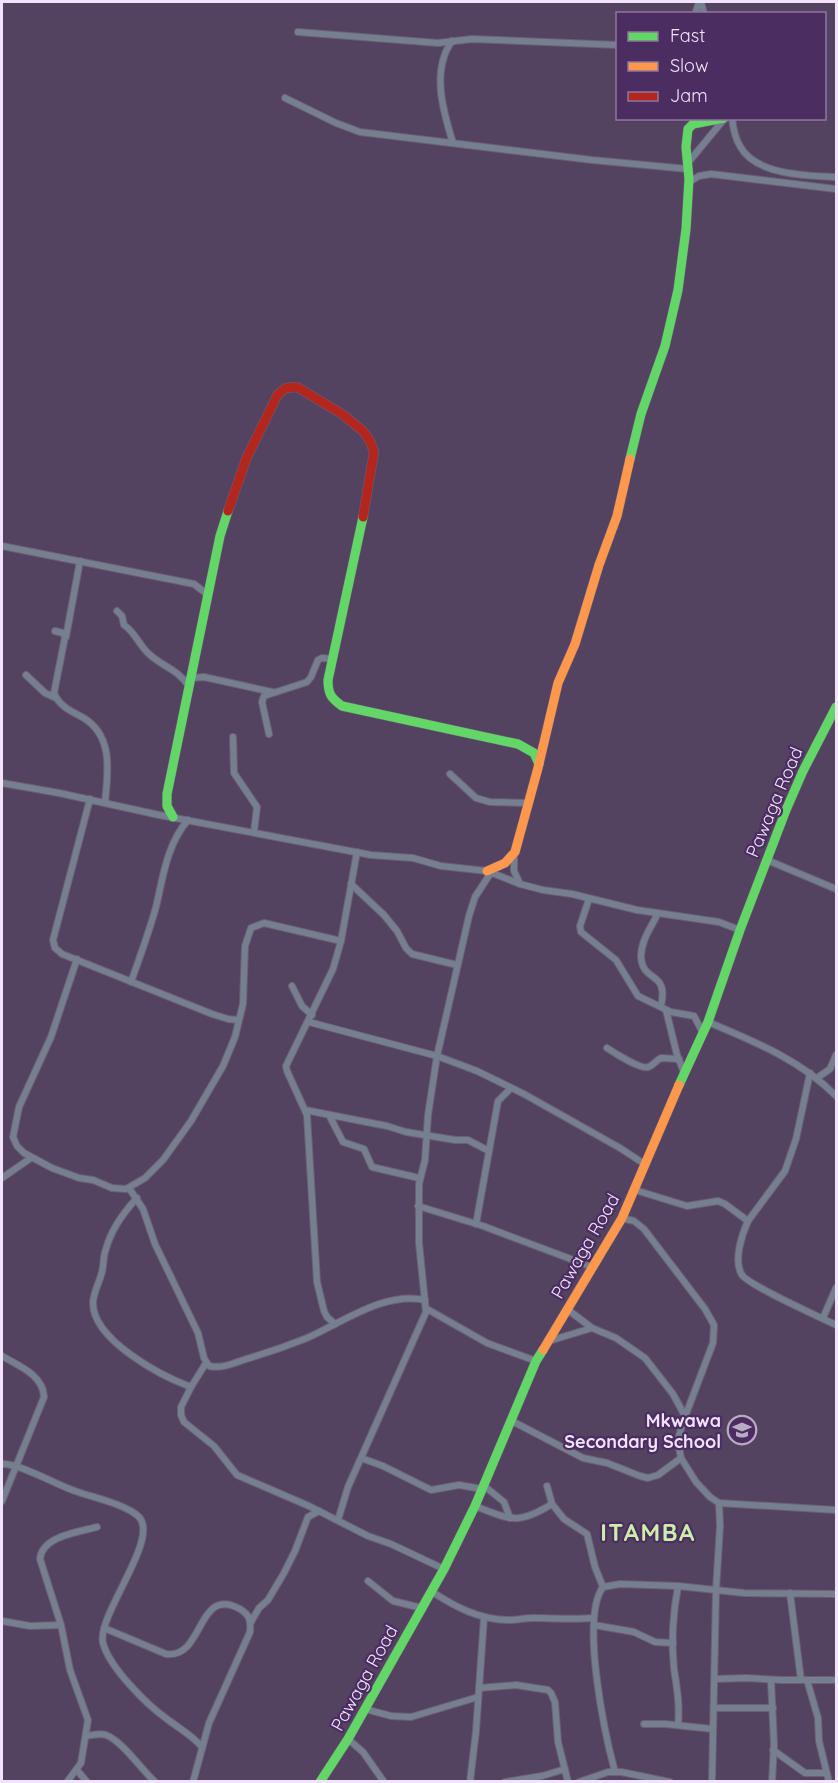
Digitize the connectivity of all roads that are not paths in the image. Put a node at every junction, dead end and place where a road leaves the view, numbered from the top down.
1 (298, 32) dead end
2 (452, 41) junction
3 (616, 45) edge
4 (285, 98) dead end
5 (712, 120) edge
6 (722, 120) edge
7 (733, 120) edge
8 (453, 143) junction
9 (688, 166) junction
10 (837, 177) edge
11 (688, 183) junction
12 (837, 189) edge
13 (2, 546) edge
14 (80, 561) junction
15 (207, 594) junction
16 (117, 611) dead end
17 (55, 631) dead end
18 (65, 638) junction
19 (332, 659) junction
20 (26, 675) dead end
21 (190, 682) junction
22 (273, 692) junction
23 (56, 699) junction
24 (837, 707) edge
25 (269, 735) dead end
26 (232, 737) dead end
27 (539, 764) junction
28 (450, 774) dead end
29 (2, 783) edge
30 (90, 799) junction
31 (105, 802) junction
32 (528, 803) junction
33 (173, 818) junction
34 (188, 820) junction
35 (254, 832) junction
36 (357, 852) junction
37 (514, 855) junction
38 (767, 860) junction
39 (488, 872) junction
40 (351, 884) junction
41 (520, 884) junction
42 (837, 889) edge
43 (590, 899) junction
44 (658, 913) junction
45 (740, 930) junction
46 (341, 941) junction
47 (77, 959) junction
48 (457, 965) junction
49 (131, 982) junction
50 (292, 986) dead end
51 (663, 1008) junction
52 (310, 1019) junction
53 (238, 1020) junction
54 (708, 1022) junction
55 (703, 1033) junction
56 (606, 1048) dead end
57 (837, 1055) edge
58 (437, 1056) junction
59 (679, 1059) junction
60 (684, 1073) junction
61 (810, 1073) junction
62 (817, 1078) junction
63 (511, 1088) junction
64 (837, 1096) edge
65 (305, 1110) junction
66 (329, 1115) junction
67 (426, 1134) junction
68 (489, 1150) junction
69 (31, 1158) junction
70 (647, 1166) junction
71 (2, 1178) edge
72 (419, 1178) junction
73 (129, 1188) junction
74 (635, 1190) junction
75 (137, 1198) junction
76 (418, 1206) junction
77 (622, 1218) junction
78 (748, 1221) junction
79 (476, 1224) junction
80 (592, 1267) junction
81 (837, 1288) edge
82 (425, 1300) junction
83 (427, 1309) junction
84 (567, 1309) junction
85 (823, 1318) junction
86 (335, 1324) junction
87 (837, 1325) edge
88 (592, 1328) junction
89 (549, 1341) junction
90 (2, 1356) edge
91 (536, 1361) junction
92 (206, 1363) junction
93 (191, 1387) junction
94 (685, 1416) junction
95 (510, 1420) junction
96 (361, 1458) junction
97 (681, 1458) junction
98 (2, 1464) edge
99 (16, 1467) junction
100 (547, 1486) dead end
101 (482, 1487) junction
102 (2, 1501) edge
103 (719, 1503) junction
104 (552, 1504) junction
105 (475, 1506) junction
106 (837, 1510) edge
107 (319, 1511) junction
108 (510, 1518) junction
109 (338, 1520) junction
110 (97, 1527) dead end
111 (444, 1569) junction
112 (368, 1581) dead end
113 (678, 1586) junction
114 (603, 1587) junction
115 (716, 1590) junction
116 (431, 1591) junction
117 (790, 1593) junction
118 (837, 1594) edge
119 (422, 1608) junction
120 (484, 1618) junction
121 (2, 1621) edge
122 (251, 1622) junction
123 (594, 1622) junction
124 (61, 1625) junction
125 (104, 1628) junction
126 (673, 1643) junction
127 (715, 1679) junction
128 (771, 1680) junction
129 (804, 1680) junction
130 (837, 1680) edge
131 (479, 1688) junction
132 (478, 1697) junction
133 (714, 1708) junction
134 (773, 1708) junction
135 (365, 1709) junction
136 (644, 1724) dead end
137 (678, 1725) junction
138 (713, 1729) junction
139 (87, 1736) junction
140 (348, 1739) junction
141 (202, 1747) junction
142 (773, 1750) junction
143 (565, 1769) junction
144 (77, 1770) junction
145 (615, 1772) junction
146 (826, 1773) junction
147 (67, 1782) edge
148 (87, 1782) edge
149 (155, 1782) edge
150 (193, 1782) edge
151 (320, 1782) edge
152 (384, 1782) edge
153 (470, 1782) edge
154 (505, 1782) edge
155 (568, 1782) edge
156 (579, 1782) edge
157 (670, 1782) edge
158 (712, 1782) edge
159 (771, 1782) edge
160 (829, 1782) edge

1 - 2 street
2 - 3 street
2 - 8 street
4 - 8 street
5 - 9 street
6 - 9 street
7 - 10 street
8 - 9 street
9 - 11 street
11 - 12 street
11 - 27 street
13 - 14 street
14 - 15 street
14 - 18 street
15 - 19 street
15 - 21 street
16 - 21 street
17 - 18 street
18 - 23 street
19 - 22 street
19 - 27 street
20 - 23 street
21 - 22 street
21 - 33 street
22 - 25 street
23 - 31 street
24 - 38 street, Pawaga Road
26 - 35 street
27 - 32 street
28 - 32 street
29 - 30 street
30 - 31 street
30 - 47 street
31 - 33 street
32 - 37 street
33 - 34 street
34 - 35 street
34 - 49 street
35 - 36 street
36 - 39 street
36 - 40 street
37 - 39 street
37 - 41 street
38 - 42 street
38 - 45 street, Pawaga Road
39 - 41 street
39 - 48 street
40 - 46 street
40 - 48 street
41 - 43 street
43 - 44 street
43 - 51 street
44 - 45 street
44 - 51 street
45 - 54 street, Pawaga Road
46 - 52 street
46 - 53 street
47 - 49 street
47 - 69 street
48 - 58 street
49 - 53 street
50 - 52 street
51 - 55 street
51 - 59 street
52 - 58 street
52 - 65 street
53 - 73 street
54 - 55 street, Pawaga Road
54 - 61 street
55 - 60 street, Pawaga Road
56 - 59 street
57 - 62 street
58 - 63 street
58 - 67 street
59 - 60 street
60 - 70 street, Pawaga Road
61 - 62 street
61 - 78 street
62 - 64 street
63 - 68 street
63 - 70 street
65 - 66 street
65 - 86 street
66 - 67 street
66 - 72 street
67 - 68 street
67 - 72 street
68 - 79 street
69 - 71 street
69 - 73 street
70 - 74 street, Pawaga Road
72 - 76 street
73 - 75 street
74 - 77 street, Pawaga Road
74 - 78 street
75 - 92 street
75 - 93 street
76 - 79 street
76 - 82 street
77 - 80 street, Pawaga Road
77 - 94 street
78 - 85 street
79 - 80 street
80 - 84 street, Pawaga Road
81 - 85 street
82 - 83 street
82 - 86 street
83 - 91 street
83 - 96 street
84 - 88 street
84 - 89 street, Pawaga Road
85 - 87 street
86 - 92 street
88 - 89 street
88 - 94 street
89 - 91 street, Pawaga Road
90 - 99 street
91 - 95 street, Pawaga Road
92 - 93 street
93 - 107 street
94 - 97 street
95 - 97 street
95 - 101 street, Pawaga Road
96 - 101 street
96 - 109 street
97 - 103 street
98 - 99 street
99 - 102 street
99 - 125 street
100 - 104 street
101 - 105 street, Pawaga Road
101 - 108 street
103 - 106 street
103 - 115 street
104 - 108 street
104 - 114 street
105 - 108 street
105 - 111 street, Pawaga Road
107 - 109 street
107 - 122 street
109 - 111 street
110 - 124 street
111 - 116 street, Pawaga Road
112 - 119 street
113 - 114 street
113 - 115 street
113 - 126 street
114 - 123 street
115 - 117 street
115 - 127 street
116 - 119 street, Pawaga Road
116 - 120 street
117 - 118 street
117 - 129 street
119 - 135 street, Pawaga Road
120 - 123 street
120 - 131 street
121 - 124 street
122 - 125 street
122 - 141 street
123 - 126 street
123 - 145 street
124 - 139 street
125 - 141 street
126 - 137 street
127 - 128 street
127 - 133 street
128 - 129 street
128 - 134 street
129 - 130 street
129 - 146 street
131 - 132 street
131 - 143 street
132 - 135 street
132 - 153 street
133 - 134 street
133 - 138 street
134 - 142 street
135 - 140 street, Pawaga Road
136 - 137 street
137 - 138 street
138 - 158 street
139 - 144 street
139 - 149 street
140 - 151 street, Pawaga Road
140 - 152 street
141 - 150 street
142 - 146 street
142 - 159 street
143 - 154 street
143 - 155 street
144 - 147 street
144 - 148 street
145 - 156 street
145 - 157 street
146 - 160 street

